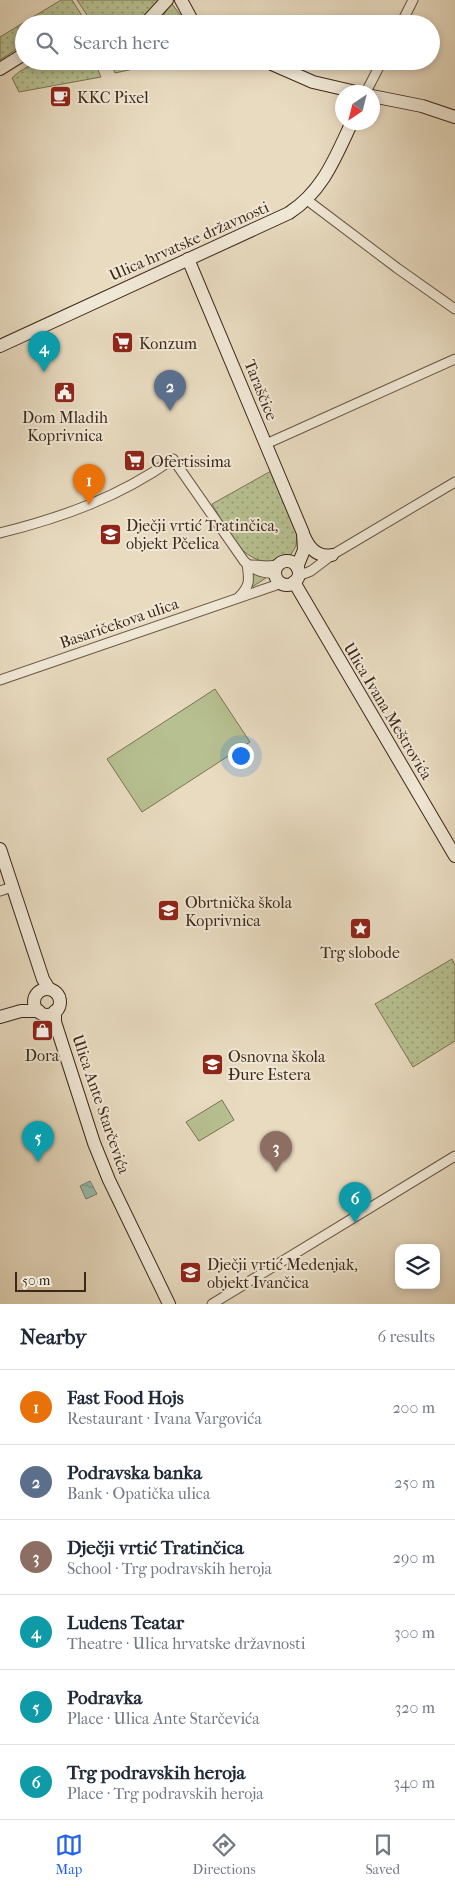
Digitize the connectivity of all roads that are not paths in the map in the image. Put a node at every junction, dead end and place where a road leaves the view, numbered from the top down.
1 (166, 0) edge
2 (181, 0) edge
3 (413, 0) edge
4 (154, 15) edge
5 (189, 15) edge
6 (406, 15) edge
7 (15, 60) edge
8 (0, 70) edge
9 (286, 70) edge
10 (377, 70) edge
11 (370, 85) edge
12 (335, 87) edge
13 (380, 98) edge
14 (455, 117) edge
15 (348, 130) edge
16 (307, 200) junction
17 (188, 259) junction
18 (455, 309) edge
19 (0, 346) edge
20 (455, 359) edge
21 (266, 444) junction
22 (455, 482) edge
23 (0, 533) edge
24 (303, 533) junction
25 (329, 559) junction
26 (247, 564) junction
27 (286, 573) junction
28 (238, 598) junction
29 (0, 680) edge
30 (0, 849) edge
31 (455, 856) edge
32 (6, 889) edge
33 (44, 986) junction
34 (46, 1012) junction
35 (0, 1017) edge
36 (455, 1156) edge
37 (169, 1304) edge
38 (212, 1304) edge

1 - 4 street
2 - 5 street
3 - 6 street
7 - 8 street
9 - 12 street
10 - 11 street
13 - 14 street
15 - 16 street, Ulica hrvatske državnosti
16 - 17 street, Ulica hrvatske državnosti
16 - 18 street
17 - 19 street, Ulica hrvatske državnosti
17 - 21 street, Taraščice
20 - 21 street
21 - 24 street, Taraščice
22 - 25 street, Basaričekova ulica
23 - 26 street
24 - 25 street
24 - 27 street, Taraščice
25 - 27 street, Basaričekova ulica
26 - 27 street
26 - 28 street
27 - 28 street, Basaričekova ulica
27 - 31 street, Ulica Ivana Meštrovića
28 - 29 street, Basaričekova ulica
30 - 32 street
32 - 33 street
33 - 34 street
33 - 34 street
34 - 35 street
34 - 37 street, Ulica Ante Starčevića
36 - 38 street

